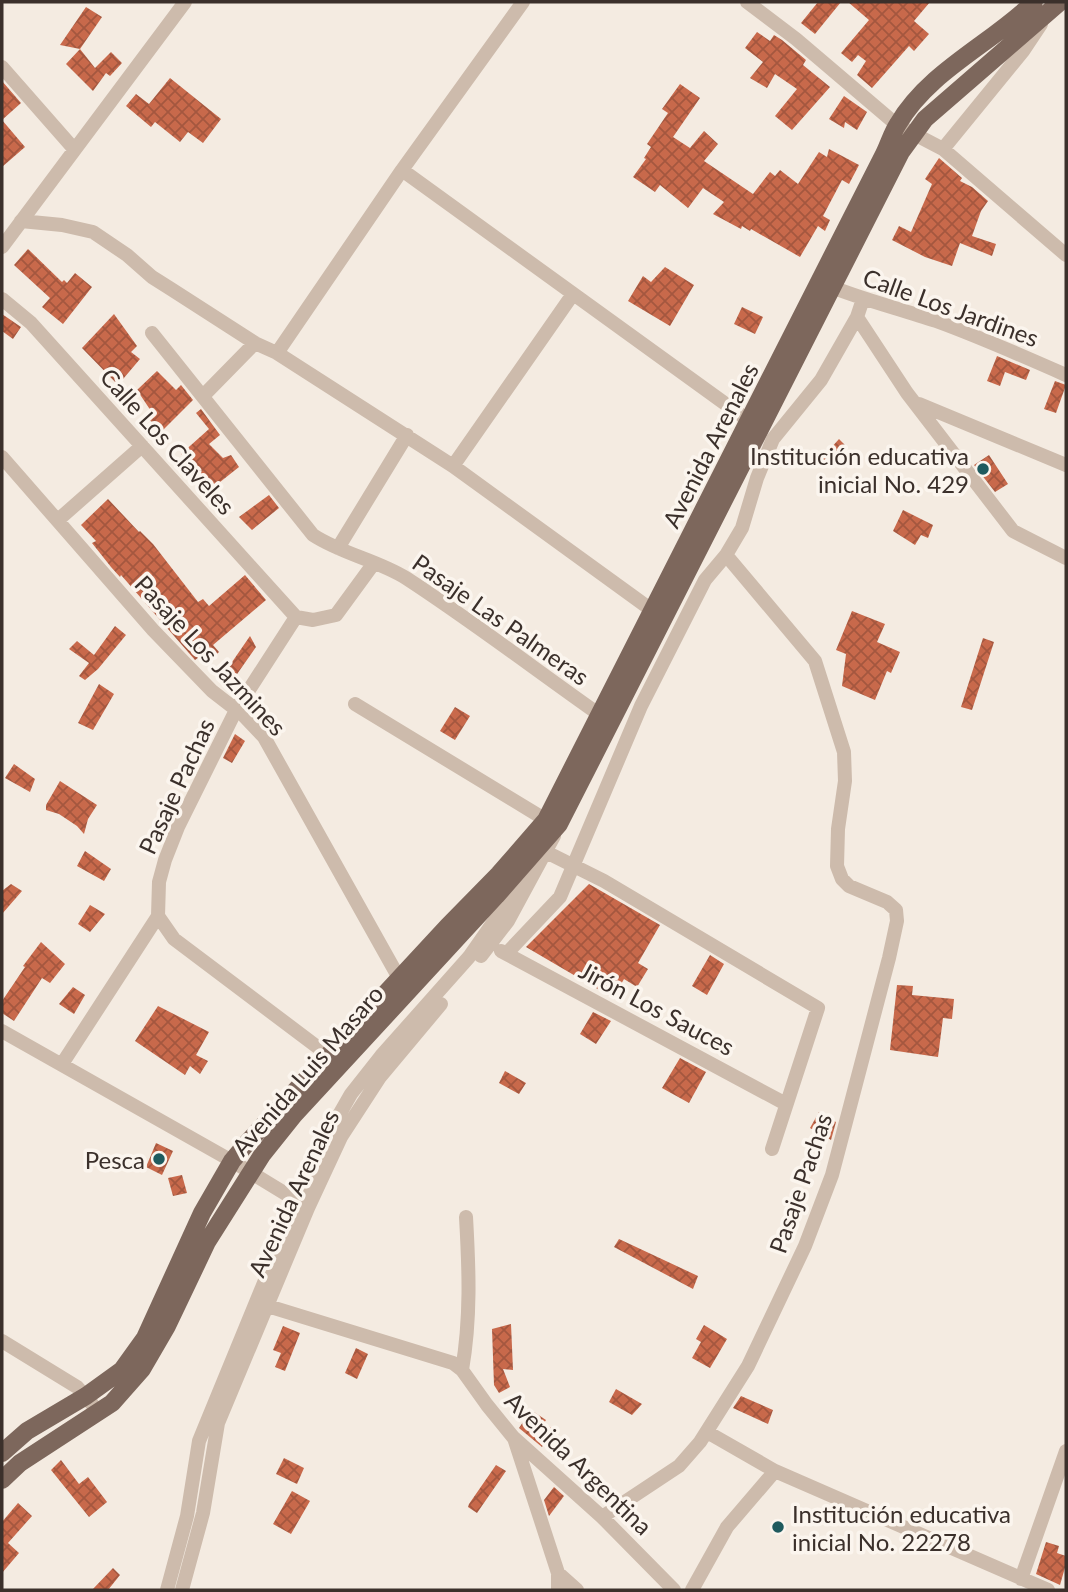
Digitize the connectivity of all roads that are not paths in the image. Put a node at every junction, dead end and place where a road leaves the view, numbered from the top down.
1 (185, 2) edge
2 (523, 2) edge
3 (747, 2) edge
4 (1034, 2) edge
5 (1054, 8) edge
6 (2, 67) edge
7 (897, 125) junction
8 (914, 134) junction
9 (74, 149) junction
10 (943, 149) junction
11 (402, 170) junction
12 (21, 221) junction
13 (2, 247) edge
14 (1066, 255) edge
15 (826, 284) junction
16 (573, 294) junction
17 (2, 299) edge
18 (863, 299) junction
19 (857, 317) junction
20 (152, 333) dead end
21 (255, 343) junction
22 (278, 353) junction
23 (1066, 375) edge
24 (203, 396) junction
25 (918, 404) junction
26 (755, 425) junction
27 (407, 436) junction
28 (142, 446) junction
29 (2, 457) edge
30 (1066, 465) edge
31 (453, 466) junction
32 (58, 520) junction
33 (338, 548) junction
34 (726, 555) junction
35 (1066, 558) edge
36 (374, 563) junction
37 (653, 611) junction
38 (296, 617) junction
39 (355, 704) dead end
40 (236, 710) junction
41 (600, 715) junction
42 (553, 822) junction
43 (539, 849) junction
44 (524, 864) junction
45 (574, 866) junction
46 (158, 916) junction
47 (454, 930) junction
48 (484, 944) junction
49 (507, 953) junction
50 (399, 978) junction
51 (2, 1031) edge
52 (328, 1055) junction
53 (62, 1064) junction
54 (786, 1104) junction
55 (772, 1149) dead end
56 (232, 1161) junction
57 (250, 1172) junction
58 (303, 1205) junction
59 (466, 1217) dead end
60 (262, 1305) junction
61 (2, 1341) edge
62 (462, 1370) junction
63 (86, 1396) junction
64 (98, 1413) junction
65 (707, 1432) junction
66 (513, 1437) junction
67 (1066, 1451) edge
68 (2, 1453) edge
69 (775, 1471) junction
70 (2, 1480) edge
71 (602, 1517) junction
72 (558, 1573) junction
73 (1021, 1579) junction
74 (167, 1590) edge
75 (182, 1590) edge
76 (558, 1590) edge
77 (577, 1590) edge
78 (674, 1590) edge
79 (692, 1590) edge
80 (1048, 1590) edge

1 - 9 street
2 - 11 street
3 - 7 street
4 - 7 main road, Avenida Arenales
5 - 8 main road
5 - 10 street
6 - 9 street
7 - 8 street
7 - 15 main road, Avenida Arenales
8 - 10 street
8 - 15 main road
9 - 12 street
10 - 14 street
11 - 16 street
11 - 22 street
12 - 13 street
12 - 21 street
15 - 18 street, Calle Los Jardines
15 - 26 main road, Avenida Arenales
16 - 26 street
16 - 31 street
17 - 28 street, Calle Los Claveles
18 - 19 street
18 - 23 street, Calle Los Jardines
19 - 25 street
19 - 34 street
20 - 24 street, Pasaje Las Palmeras
21 - 22 street
21 - 24 street
22 - 27 street
24 - 33 street, Pasaje Las Palmeras
25 - 30 street
25 - 35 street
26 - 37 main road, Avenida Arenales
26 - 42 main road
27 - 31 street
27 - 33 street
28 - 32 street
28 - 38 street, Calle Los Claveles
29 - 32 street, Pasaje Los Jazmines
31 - 37 street
32 - 40 street, Pasaje Los Jazmines
33 - 36 street, Pasaje Las Palmeras
34 - 45 street
34 - 65 street, Pasaje Pachas
36 - 38 street
36 - 41 street, Pasaje Las Palmeras
37 - 41 main road, Avenida Arenales
38 - 40 street, Pasaje Pachas
39 - 42 street
40 - 46 street, Pasaje Pachas
40 - 50 street, Pasaje Los Jazmines
41 - 42 main road, Avenida Arenales
42 - 43 main road, Avenida Luis Masaro
42 - 47 main road, Avenida Arenales
43 - 44 main road, Avenida Luis Masaro
43 - 45 street
43 - 48 street
44 - 47 main road, Avenida Luis Masaro
44 - 48 street
45 - 49 street
45 - 54 street
46 - 52 street
46 - 53 street
47 - 48 street
47 - 50 main road, Avenida Luis Masaro
47 - 57 main road, Avenida Luis Masaro
48 - 49 street, Jirón Los Sauces
48 - 58 street
49 - 54 street, Jirón Los Sauces
50 - 52 main road, Avenida Luis Masaro
51 - 53 street
52 - 56 main road, Avenida Luis Masaro
53 - 56 street
54 - 55 street
56 - 57 street
56 - 63 main road, Avenida Luis Masaro
57 - 58 street
57 - 64 main road, Avenida Luis Masaro
58 - 60 street
59 - 62 street
60 - 62 street
60 - 74 street
60 - 75 street, Avenida Arenales
61 - 63 street
62 - 66 street, Avenida Argentina
63 - 64 street
63 - 68 main road, Avenida Luis Masaro
64 - 70 main road, Avenida Luis Masaro
65 - 69 street
65 - 71 street, Pasaje Pachas
66 - 71 street, Avenida Argentina
66 - 72 street
67 - 73 street
69 - 73 street
69 - 79 street
71 - 78 street, Avenida Argentina
72 - 76 street
72 - 77 street
73 - 80 street

